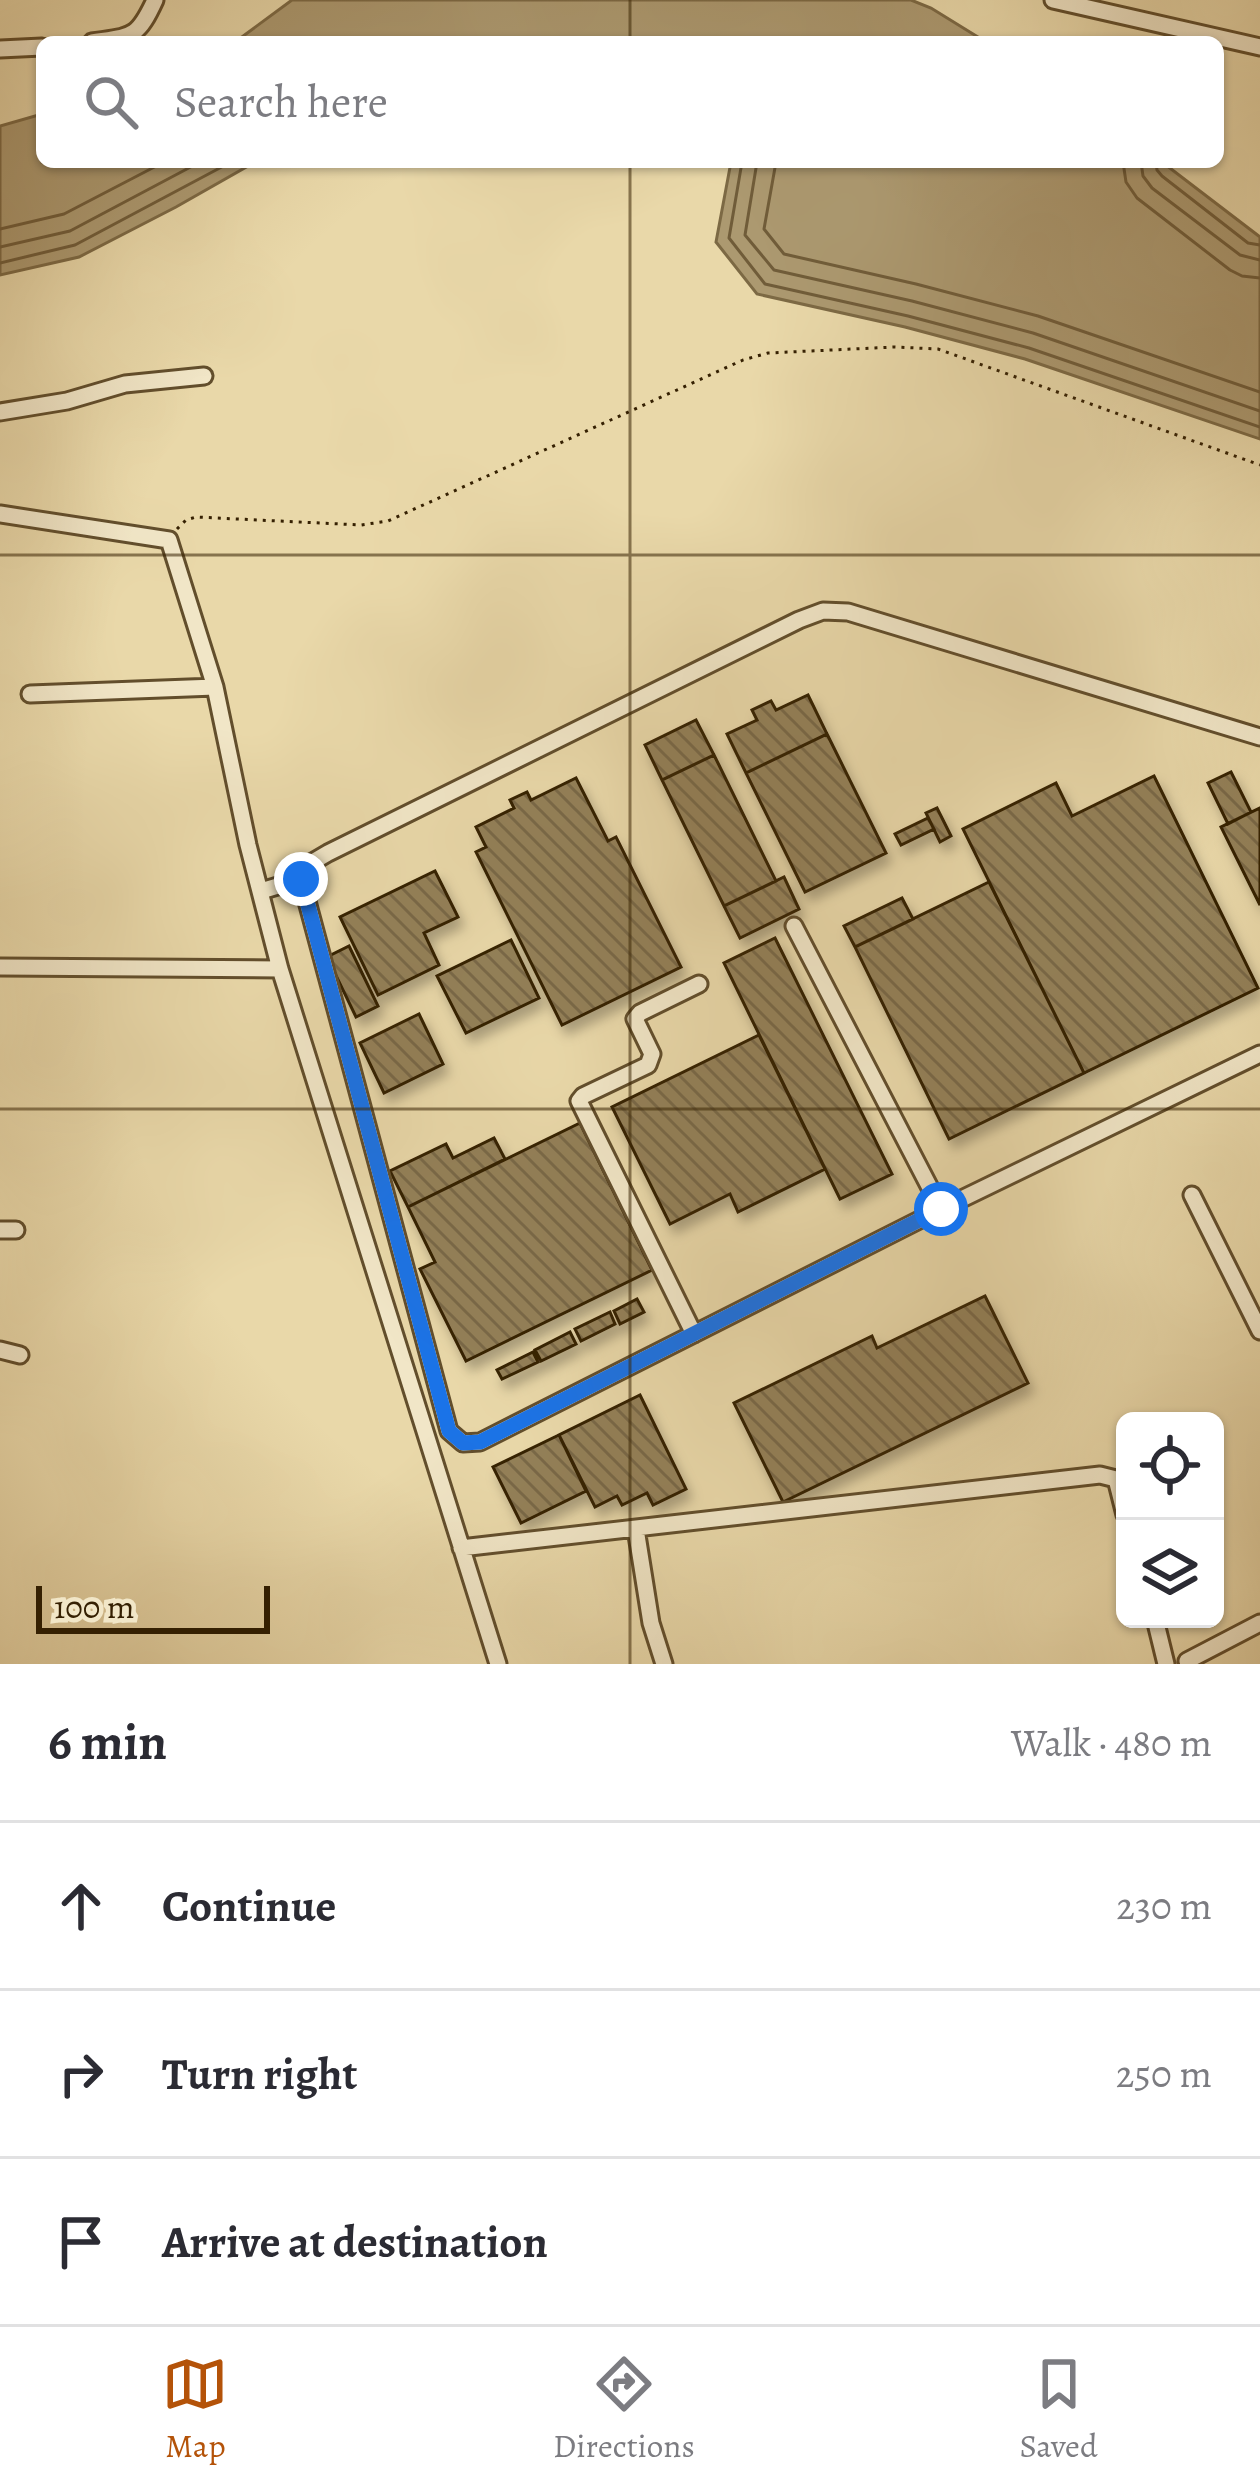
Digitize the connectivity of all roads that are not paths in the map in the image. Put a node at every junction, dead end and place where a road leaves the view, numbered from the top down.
1 (155, 0) edge
2 (1053, 0) edge
3 (123, 36) edge
4 (1212, 36) edge
5 (1224, 39) edge
6 (36, 47) edge
7 (1260, 47) edge
8 (0, 49) edge
9 (204, 376) dead end
10 (0, 412) edge
11 (0, 514) edge
12 (215, 687) junction
13 (29, 694) dead end
14 (1260, 737) edge
15 (301, 879) junction
16 (260, 891) junction
17 (794, 926) dead end
18 (0, 967) edge
19 (280, 969) junction
20 (699, 984) dead end
21 (1260, 1054) edge
22 (1192, 1195) dead end
23 (941, 1209) junction
24 (1260, 1331) edge
25 (694, 1334) junction
26 (0, 1350) edge
27 (20, 1354) dead end
28 (1116, 1479) edge
29 (636, 1529) junction
30 (461, 1548) junction
31 (1260, 1623) edge
32 (1156, 1628) edge
33 (1186, 1661) edge
34 (498, 1664) edge
35 (664, 1664) edge
36 (1166, 1664) edge

1 - 3 street
2 - 4 street
5 - 7 street
6 - 8 street
9 - 10 street
11 - 12 street
12 - 13 street
12 - 16 street
14 - 15 street
15 - 16 street
15 - 25 street
16 - 19 street
17 - 23 street
18 - 19 street
19 - 30 street
20 - 25 street
21 - 23 street
22 - 24 street
23 - 25 street
26 - 27 street
28 - 29 street
29 - 30 street
29 - 35 street
30 - 34 street
31 - 33 street
32 - 36 street

